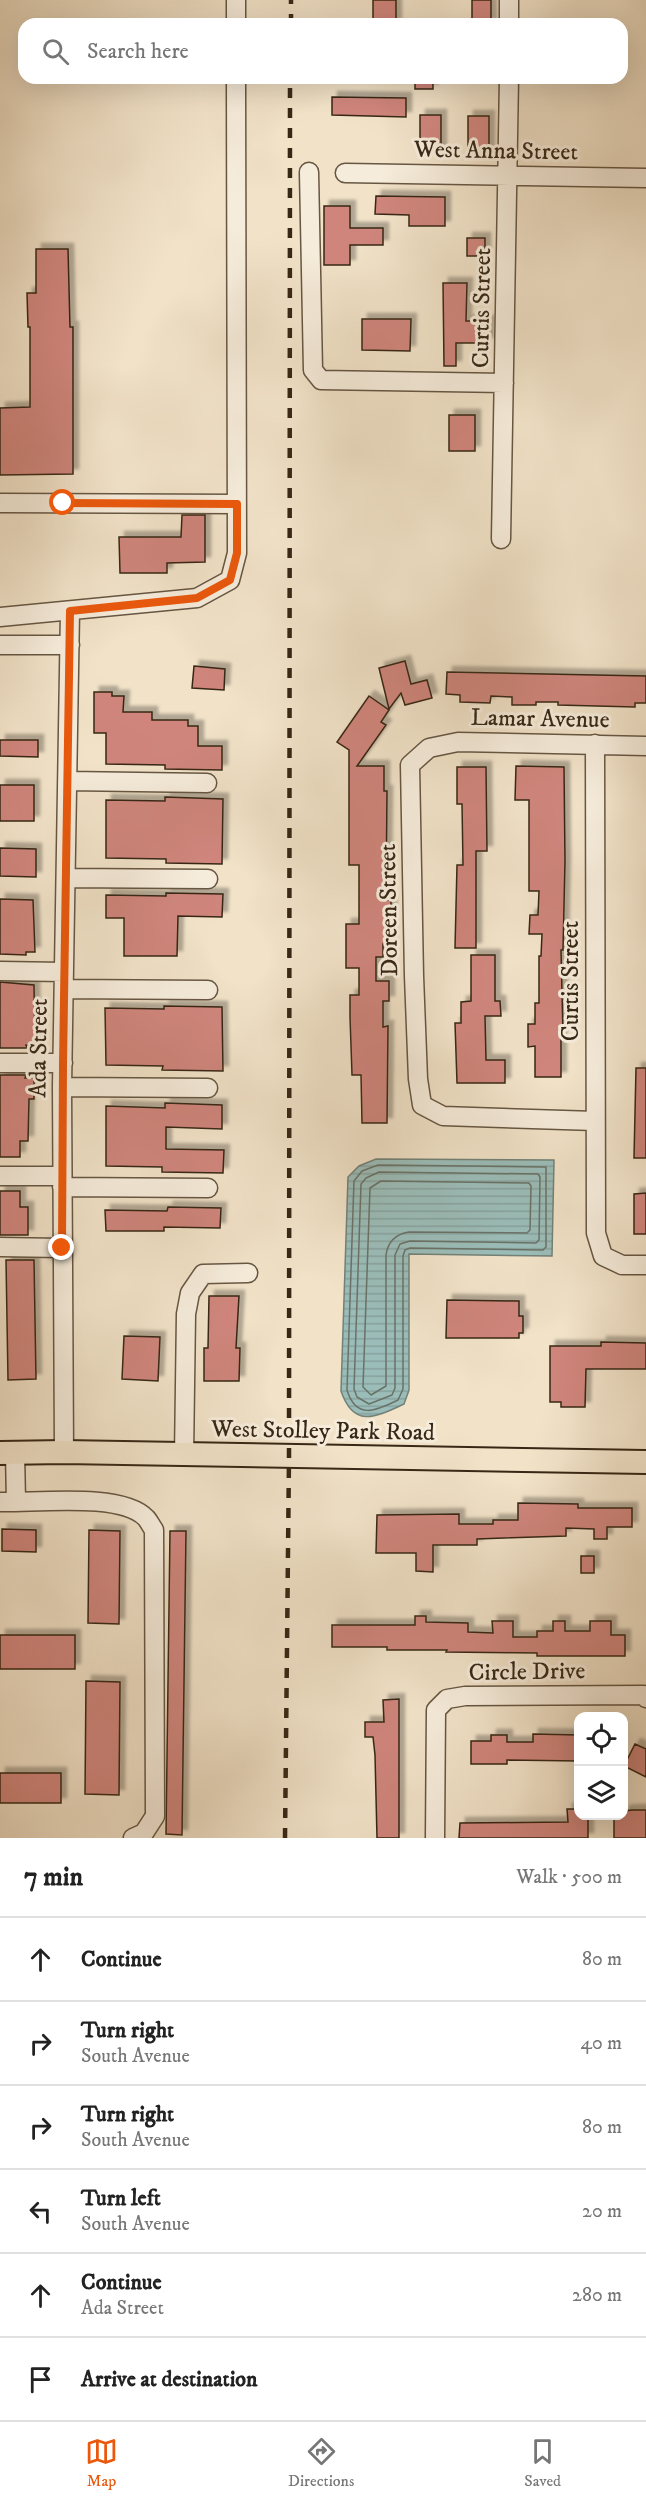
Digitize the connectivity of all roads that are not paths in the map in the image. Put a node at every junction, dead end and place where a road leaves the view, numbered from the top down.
1 (236, 0) edge
2 (509, 0) edge
3 (236, 18) edge
4 (509, 18) edge
5 (236, 84) edge
6 (509, 84) edge
7 (309, 172) dead end
8 (345, 173) dead end
9 (509, 176) junction
10 (646, 178) edge
11 (504, 383) junction
12 (0, 503) edge
13 (237, 504) junction
14 (501, 539) dead end
15 (70, 611) junction
16 (0, 616) edge
17 (0, 645) edge
18 (70, 645) junction
19 (595, 744) junction
20 (646, 746) edge
21 (434, 747) joint
22 (68, 781) junction
23 (207, 783) dead end
24 (66, 878) junction
25 (208, 879) dead end
26 (0, 971) edge
27 (64, 980) junction
28 (208, 990) dead end
29 (0, 1063) edge
30 (63, 1064) junction
31 (62, 1087) junction
32 (208, 1089) dead end
33 (595, 1120) junction
34 (0, 1176) edge
35 (62, 1182) junction
36 (208, 1188) dead end
37 (0, 1247) edge
38 (62, 1248) junction
39 (646, 1265) edge
40 (248, 1273) dead end
41 (64, 1452) junction
42 (7, 1453) edge
43 (184, 1456) junction
44 (646, 1462) edge
45 (8, 1502) edge
46 (645, 1694) edge
47 (133, 1838) edge
48 (435, 1838) edge

1 - 3 street
2 - 4 street
5 - 13 street
6 - 9 street, Curtis Street
7 - 11 street
8 - 9 street, West Anna Street
9 - 10 street, West Anna Street
9 - 11 street, Curtis Street
11 - 14 street, Curtis Street
12 - 13 street
13 - 15 street
15 - 16 street
15 - 18 street, Ada Street
17 - 18 street
18 - 22 street, Ada Street
19 - 20 street, Lamar Avenue
19 - 21 street, Lamar Avenue
19 - 33 street, Curtis Street
21 - 33 street, Doreen Street
22 - 23 street
22 - 24 street, Ada Street
24 - 25 street
24 - 27 street, Ada Street
26 - 27 street
27 - 28 street
27 - 30 street, Ada Street
29 - 30 street
30 - 31 street, Ada Street
31 - 32 street
31 - 35 street, Ada Street
33 - 39 street, Curtis Street
34 - 35 street
35 - 36 street
35 - 38 street, Ada Street
37 - 38 street
38 - 41 street, Ada Street
40 - 43 street
41 - 42 main road, West Stolley Park Road
41 - 43 main road, West Stolley Park Road
42 - 45 street
43 - 44 main road, West Stolley Park Road
45 - 47 street
46 - 48 street, Circle Drive

